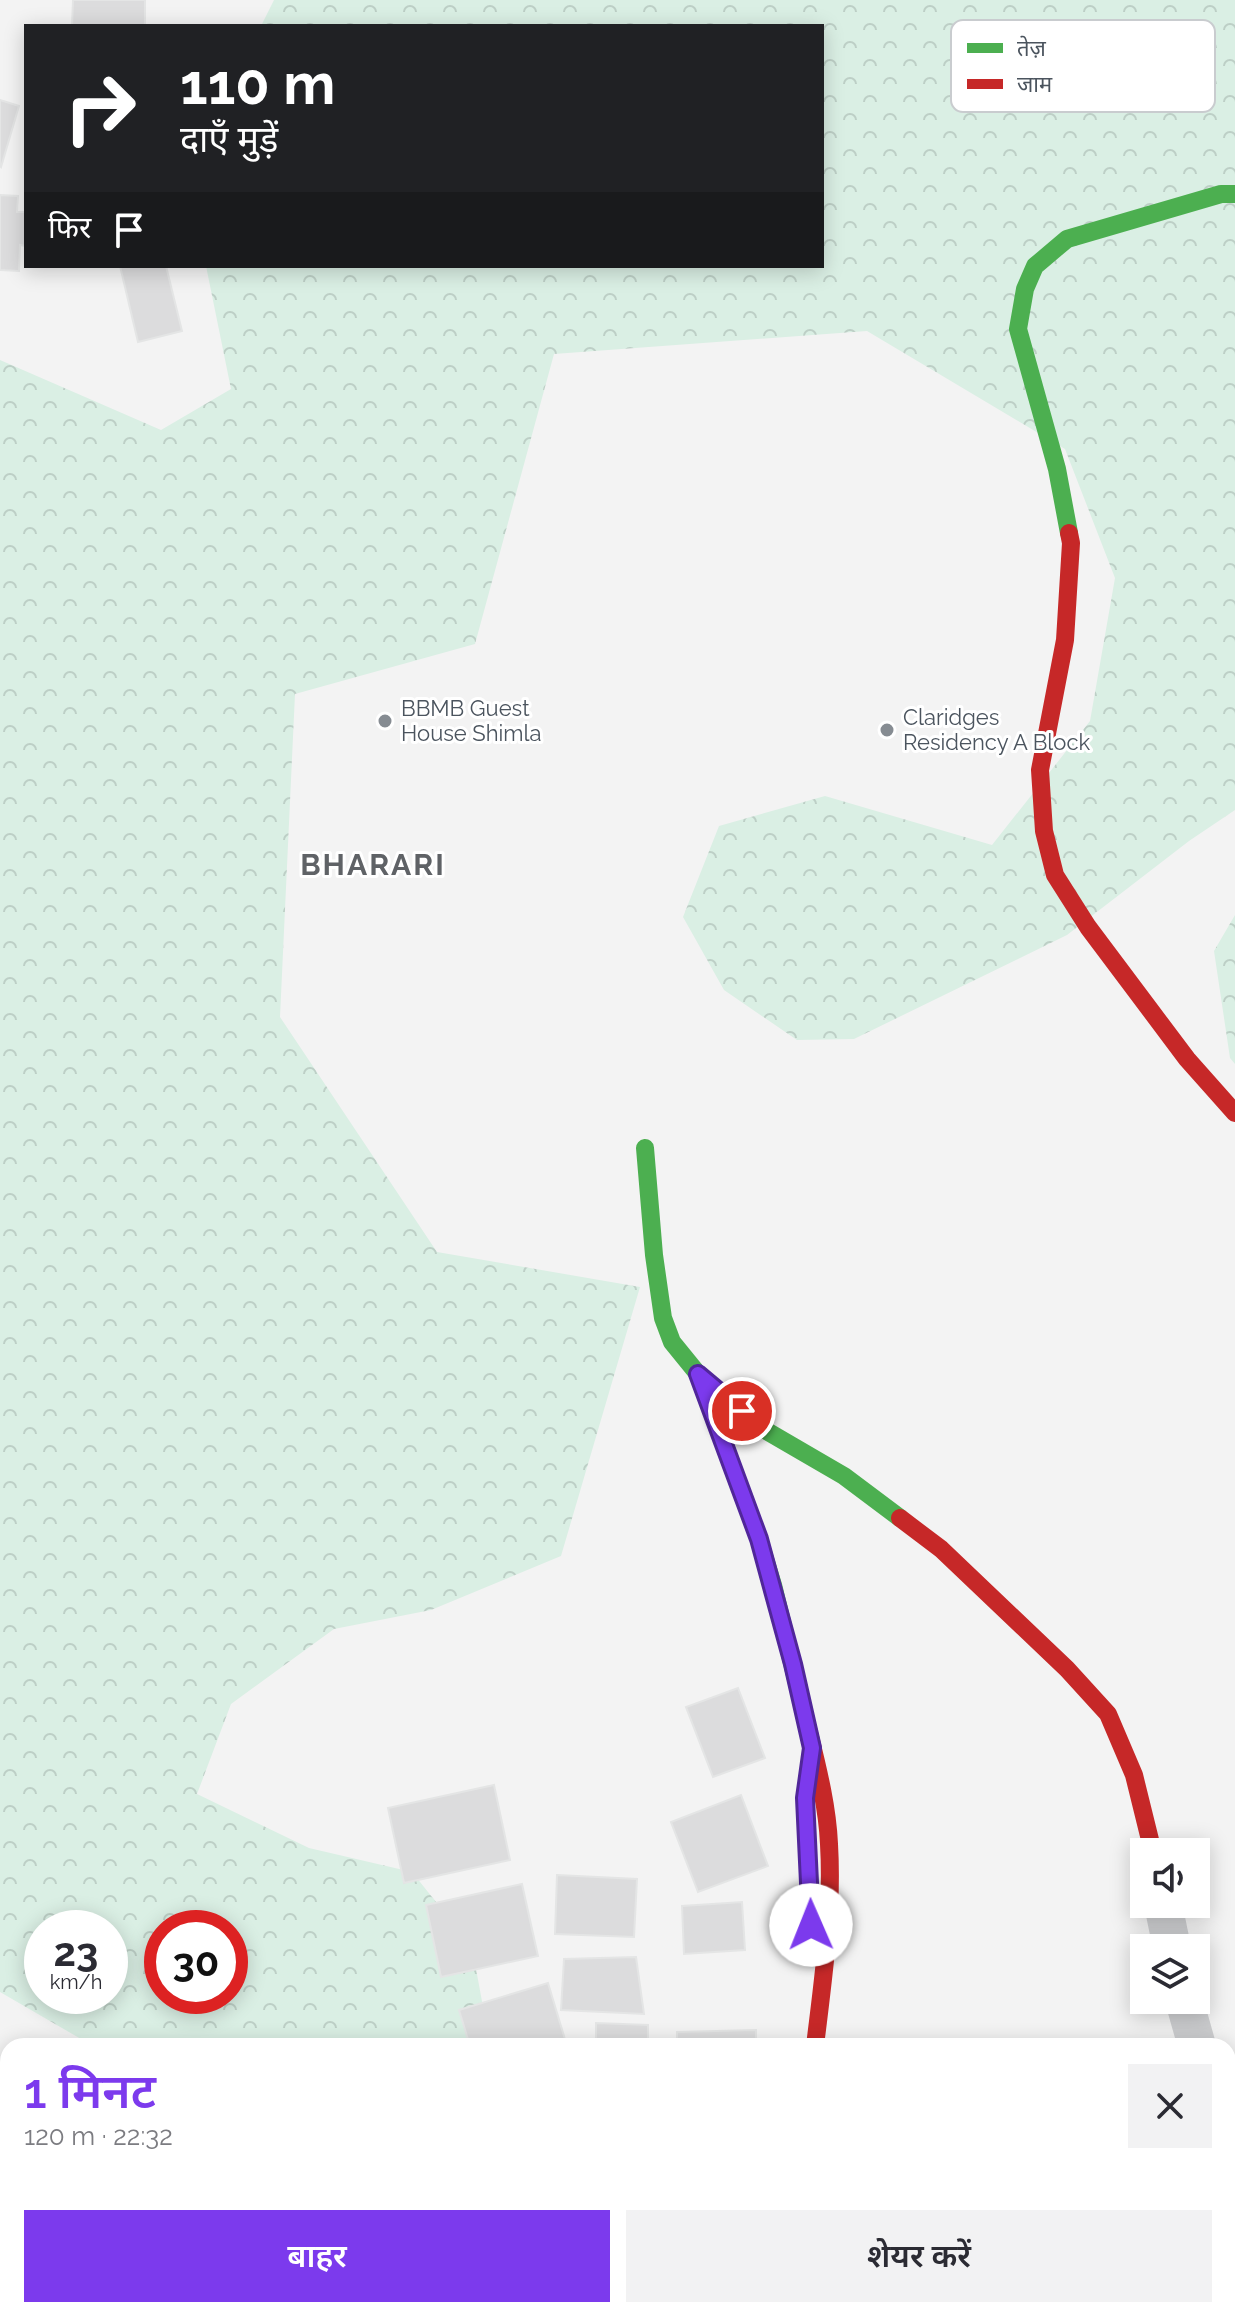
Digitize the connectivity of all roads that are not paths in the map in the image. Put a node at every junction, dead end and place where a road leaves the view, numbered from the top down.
1 (1235, 194) edge
2 (1235, 1113) edge
3 (645, 1148) dead end
4 (698, 1374) junction
5 (812, 1748) junction
6 (1150, 1838) edge
7 (1188, 2014) edge
8 (804, 2038) edge
9 (816, 2038) edge
10 (1195, 2038) edge

1 - 2 street
3 - 4 street
4 - 5 street
4 - 6 street
5 - 8 street
5 - 9 street
7 - 10 street

